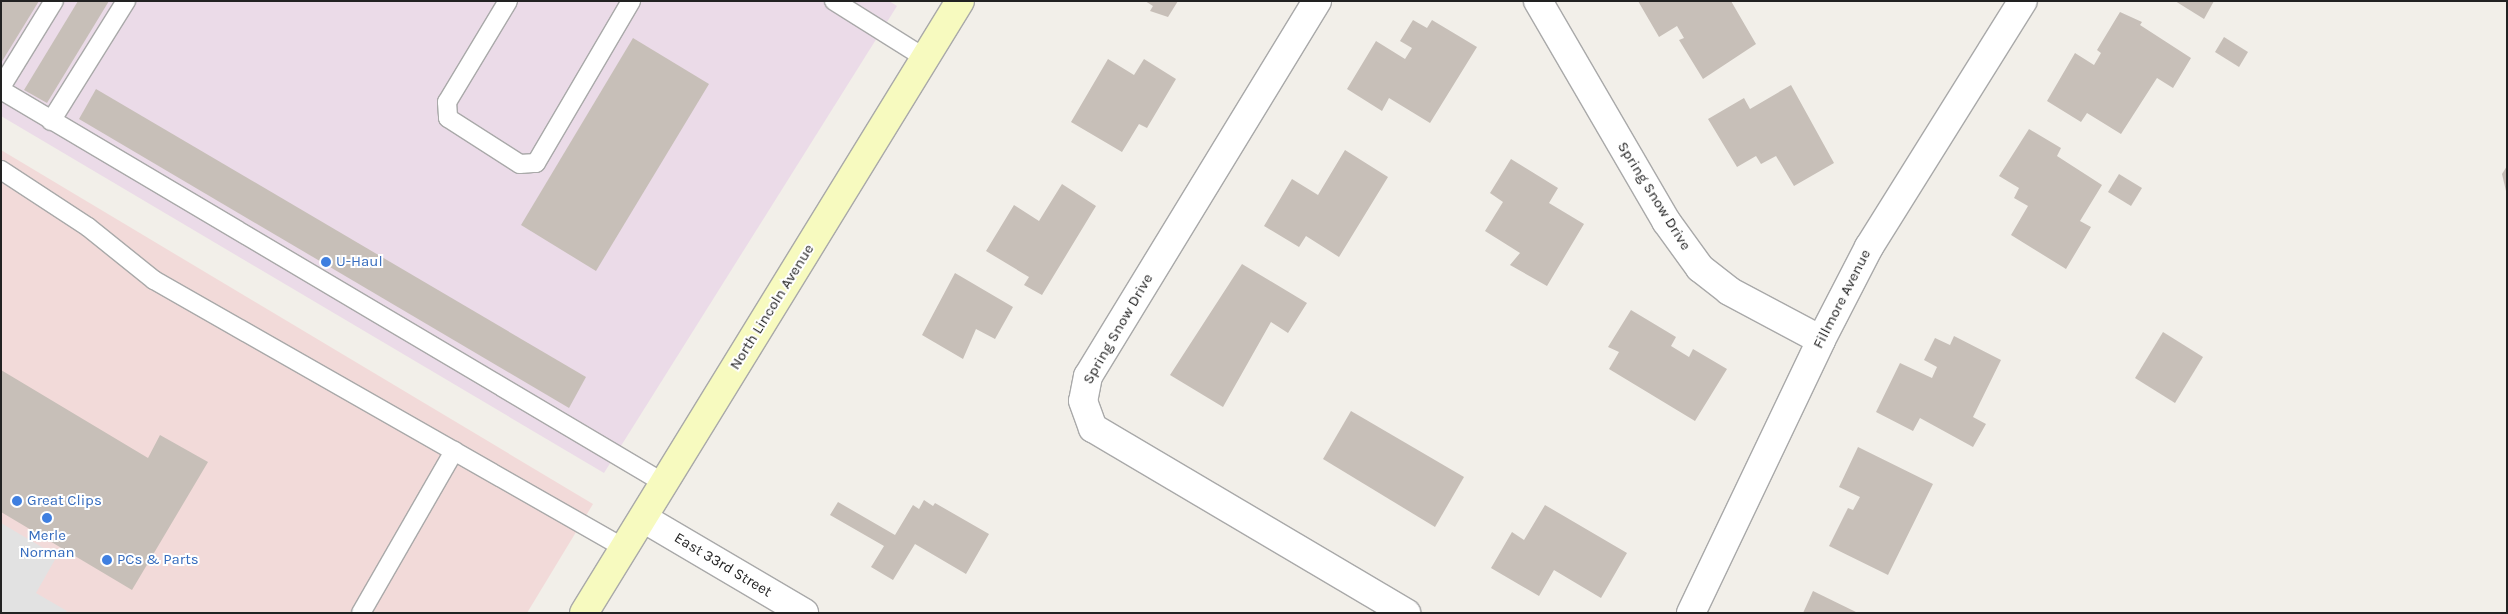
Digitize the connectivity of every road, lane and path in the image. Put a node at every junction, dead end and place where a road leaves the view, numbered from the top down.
1 (54, 1) edge
2 (126, 1) edge
3 (508, 1) edge
4 (631, 1) edge
5 (834, 1) edge
6 (960, 1) edge
7 (1317, 1) edge
8 (1538, 1) edge
9 (2023, 1) edge
10 (925, 58) junction
11 (1, 89) edge
12 (51, 120) junction
13 (1, 170) edge
14 (1821, 340) junction
15 (454, 451) junction
16 (664, 484) junction
17 (643, 518) junction
18 (624, 548) junction
19 (361, 613) edge
20 (584, 613) edge
21 (804, 613) edge
22 (1406, 613) edge
23 (1691, 613) edge

1 - 11 lane
2 - 12 lane
3 - 4 lane
5 - 10 lane
6 - 10 street, North Lincoln Avenue
7 - 22 street, Spring Snow Drive
8 - 14 street, Spring Snow Drive
9 - 14 street, Fillmore Avenue
10 - 16 street, North Lincoln Avenue
11 - 12 lane
12 - 16 lane
13 - 15 lane
14 - 23 street, Fillmore Avenue
15 - 18 lane
15 - 19 lane
16 - 17 street, North Lincoln Avenue
17 - 18 street, North Lincoln Avenue
17 - 21 street, East 33rd Street
18 - 20 street, North Lincoln Avenue

